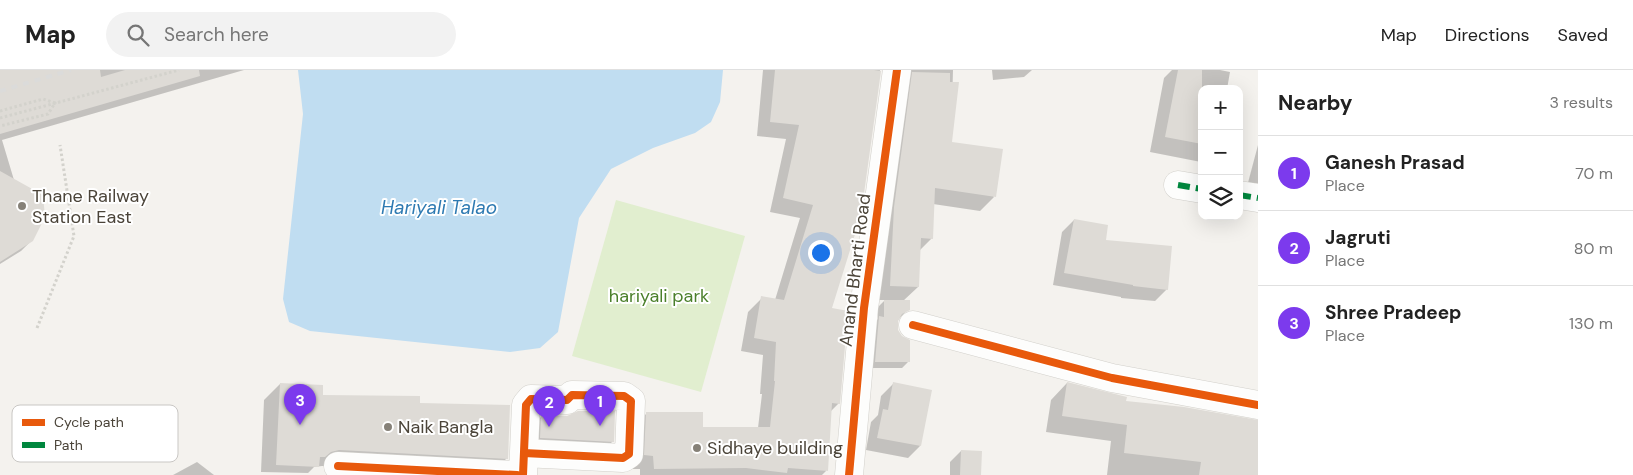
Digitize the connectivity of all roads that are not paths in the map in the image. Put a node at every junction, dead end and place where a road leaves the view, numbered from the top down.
1 (897, 70) edge
2 (1243, 196) edge
3 (1258, 198) edge
4 (913, 325) dead end
5 (1258, 405) edge
6 (580, 465) edge
7 (338, 466) dead end
8 (522, 468) edge
9 (849, 475) edge

1 - 9 street, Anand Bharti Road
2 - 3 street
4 - 5 street
6 - 8 street
6 - 8 street
7 - 8 street

